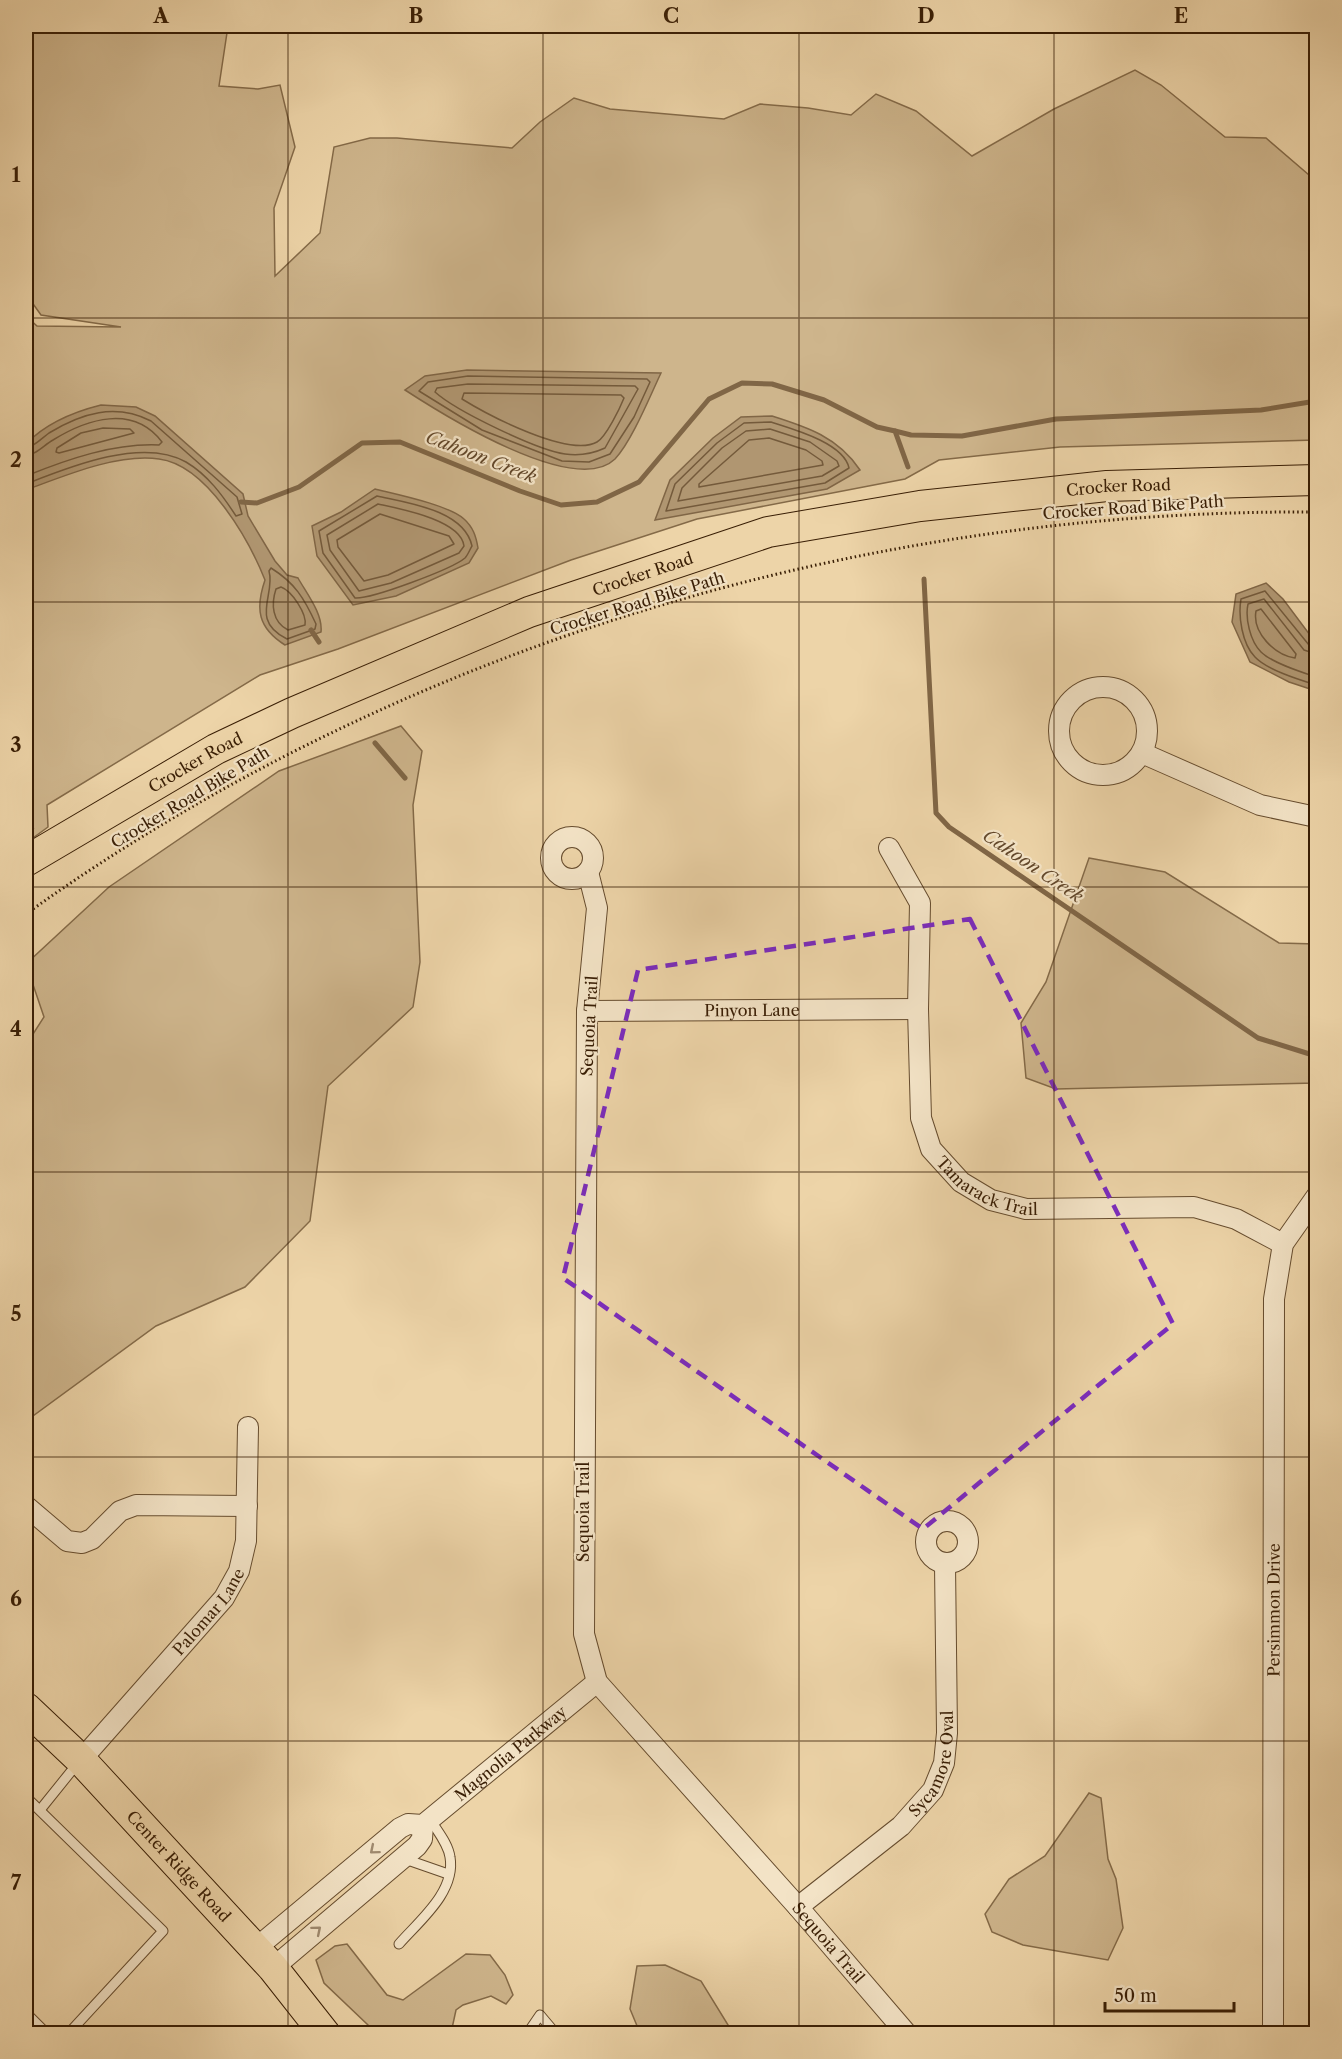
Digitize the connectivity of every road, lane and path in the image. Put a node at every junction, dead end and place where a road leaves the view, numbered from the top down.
1 (1317, 480) edge
2 (1317, 512) edge
3 (1142, 753) junction
4 (26, 817) edge
5 (1317, 817) edge
6 (33, 829) dead end
7 (889, 848) dead end
8 (26, 861) edge
9 (588, 872) dead end
10 (26, 914) edge
11 (918, 1009) junction
12 (587, 1011) junction
13 (1317, 1197) edge
14 (1283, 1244) junction
15 (249, 1427) dead end
16 (26, 1506) edge
17 (247, 1506) junction
18 (945, 1564) dead end
19 (597, 1682) junction
20 (26, 1708) edge
21 (81, 1760) junction
22 (26, 1797) edge
23 (39, 1810) junction
24 (427, 1822) junction
25 (402, 1858) junction
26 (448, 1874) junction
27 (798, 1907) junction
28 (399, 1944) dead end
29 (264, 1958) junction
30 (26, 2013) edge
31 (47, 2034) edge
32 (68, 2034) edge
33 (325, 2034) edge
34 (527, 2034) edge
35 (556, 2034) edge
36 (907, 2034) edge
37 (1273, 2034) edge

1 - 8 main road, Crocker Road
2 - 10 path, Crocker Road Bike Path
3 - 3 street
3 - 5 street
4 - 6 path
7 - 11 street, Tamarack Trail
9 - 12 street, Sequoia Trail
11 - 12 street, Pinyon Lane
11 - 14 street, Tamarack Trail
12 - 19 street, Sequoia Trail
13 - 14 street, Persimmon Drive
14 - 37 street, Persimmon Drive
15 - 17 street, Palomar Lane
16 - 17 street
17 - 21 street, Palomar Lane
18 - 27 street, Sycamore Oval
19 - 24 street, Magnolia Parkway
19 - 27 street, Sequoia Trail
20 - 21 main road, Center Ridge Road
21 - 23 lane
21 - 29 main road, Center Ridge Road
22 - 23 lane
23 - 32 lane
24 - 25 street, Magnolia Parkway
24 - 26 lane
24 -> 29 street, Magnolia Parkway
25 - 26 lane
29 -> 25 street, Magnolia Parkway
26 - 28 lane
27 - 36 street, Sequoia Trail
29 - 33 main road, Center Ridge Road
30 - 31 lane
34 - 35 lane

